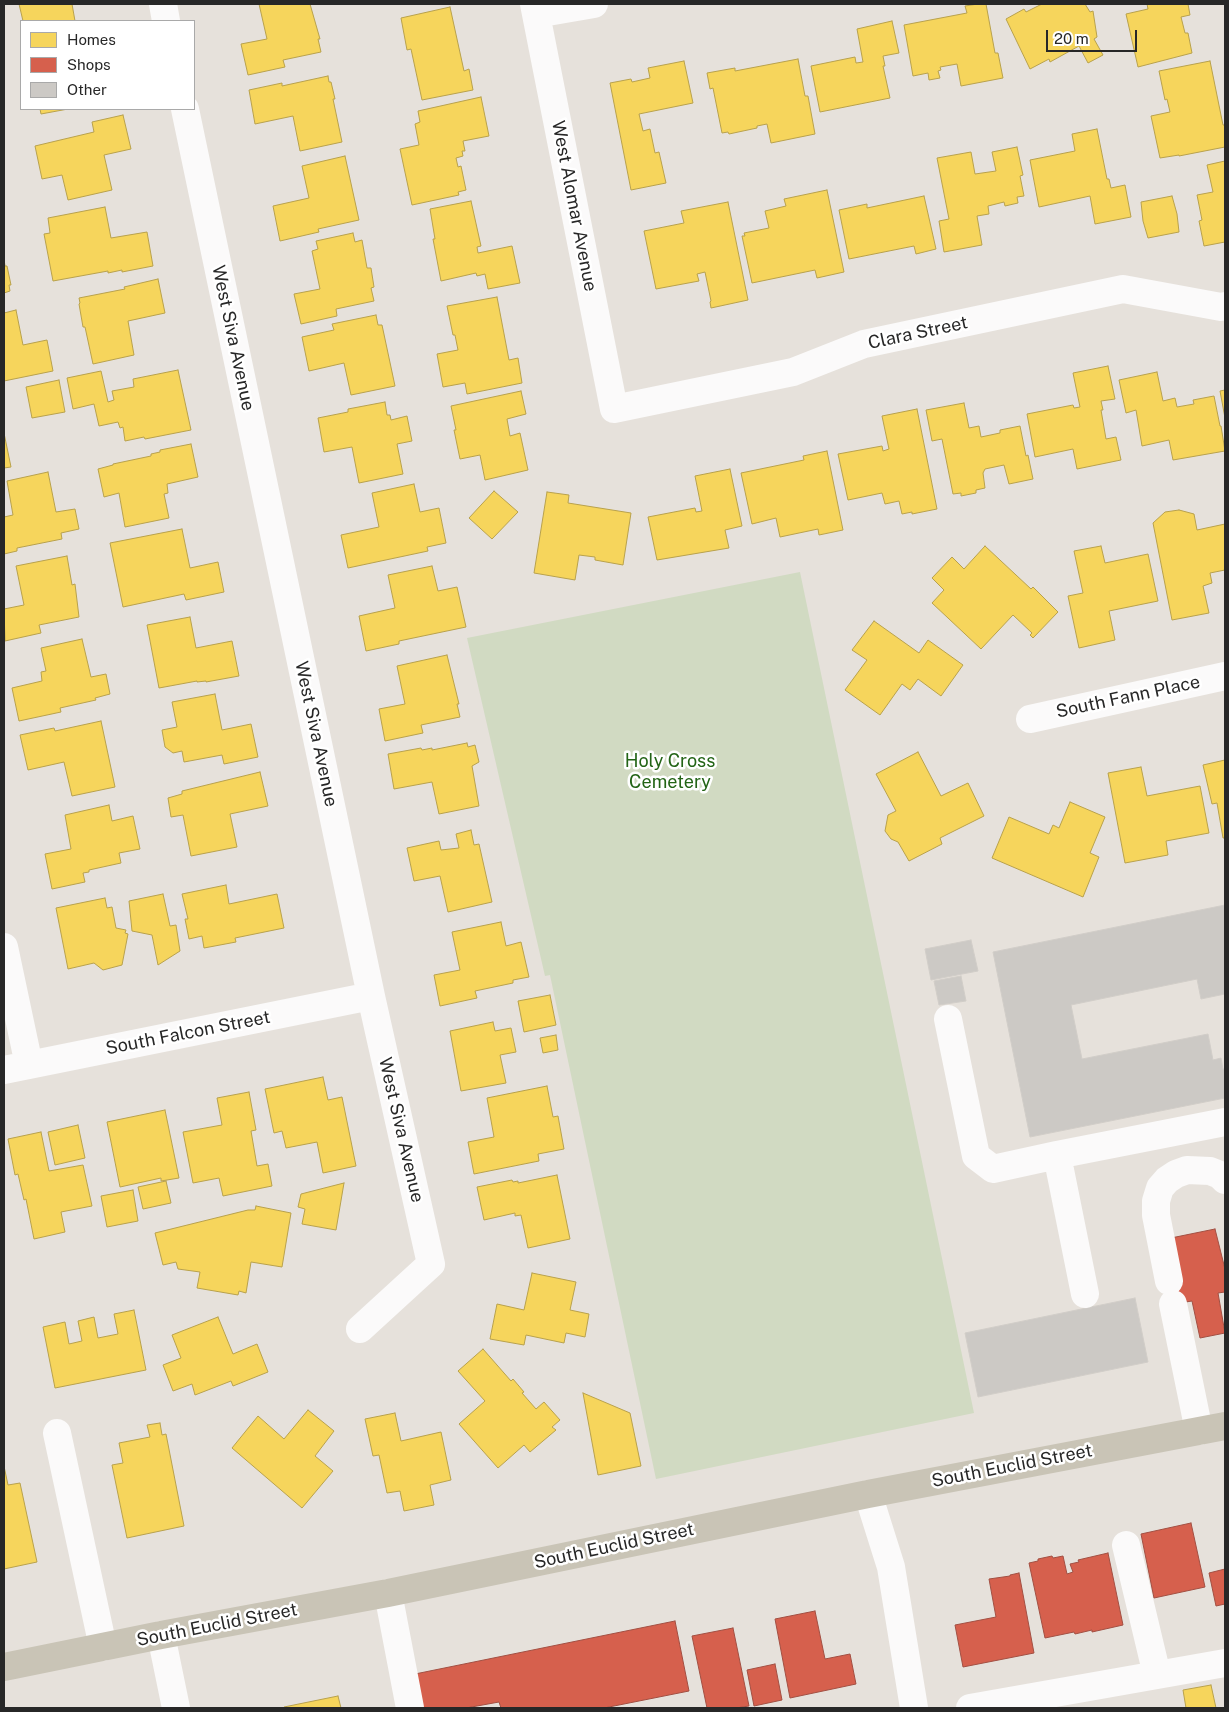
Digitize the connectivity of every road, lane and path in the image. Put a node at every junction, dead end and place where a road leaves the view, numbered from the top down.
1 (162, 4) edge
2 (594, 4) edge
3 (535, 9) edge
4 (166, 20) edge
5 (185, 110) edge
6 (1225, 306) edge
7 (614, 409) joint
8 (1225, 676) edge
9 (1030, 718) dead end
10 (4, 947) edge
11 (371, 996) junction
12 (948, 1019) dead end
13 (16, 1068) edge
14 (1225, 1122) edge
15 (1057, 1155) junction
16 (1225, 1180) edge
17 (1085, 1294) dead end
18 (360, 1329) dead end
19 (1225, 1426) edge
20 (1199, 1431) junction
21 (58, 1433) dead end
22 (868, 1494) junction
23 (1126, 1545) dead end
24 (388, 1592) junction
25 (160, 1635) junction
26 (103, 1647) junction
27 (1225, 1662) edge
28 (4, 1667) edge
29 (1157, 1675) junction
30 (176, 1708) edge
31 (410, 1708) edge
32 (914, 1708) edge
33 (970, 1708) edge

1 - 4 street
2 - 3 street
3 - 7 street, West Alomar Avenue
5 - 11 street, West Siva Avenue
6 - 7 street, Clara Street
8 - 9 street, South Fann Place
10 - 13 street
11 - 13 street, South Falcon Street
11 - 18 street, West Siva Avenue
12 - 15 street
14 - 15 street
15 - 17 street
16 - 20 street
19 - 20 main road, South Euclid Street
20 - 22 main road, South Euclid Street
21 - 26 street
22 - 24 main road, South Euclid Street
22 - 32 street
23 - 29 street
24 - 25 main road, South Euclid Street
24 - 31 street
25 - 26 main road, South Euclid Street
25 - 30 street
26 - 28 main road, South Euclid Street
27 - 29 street
29 - 33 street

